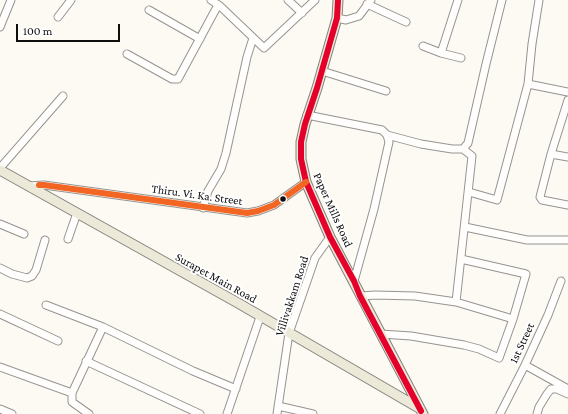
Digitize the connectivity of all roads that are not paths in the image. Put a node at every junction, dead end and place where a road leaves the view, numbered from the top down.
1 (11, 0) edge
2 (71, 0) edge
3 (211, 0) edge
4 (288, 0) edge
5 (315, 0) edge
6 (338, 0) edge
7 (458, 0) edge
8 (502, 0) edge
9 (539, 0) edge
10 (369, 2) edge
11 (218, 5) junction
12 (3, 10) edge
13 (149, 10) dead end
14 (302, 13) junction
15 (58, 17) dead end
16 (337, 18) junction
17 (406, 22) dead end
18 (0, 27) edge
19 (200, 38) junction
20 (253, 38) junction
21 (423, 46) dead end
22 (441, 53) junction
23 (127, 54) dead end
24 (461, 58) dead end
25 (322, 71) junction
26 (528, 84) junction
27 (386, 91) dead end
28 (568, 92) edge
29 (63, 96) dead end
30 (568, 100) edge
31 (307, 115) junction
32 (387, 135) junction
33 (468, 142) junction
34 (462, 149) junction
35 (551, 154) junction
36 (472, 156) junction
37 (568, 157) edge
38 (0, 169) edge
39 (306, 182) junction
40 (29, 186) junction
41 (469, 192) junction
42 (568, 206) edge
43 (203, 208) junction
44 (77, 213) junction
45 (0, 224) edge
46 (465, 227) junction
47 (24, 234) dead end
48 (330, 237) junction
49 (68, 238) dead end
50 (46, 240) dead end
51 (568, 240) edge
52 (461, 259) junction
53 (0, 268) edge
54 (354, 281) junction
55 (561, 281) dead end
56 (360, 296) junction
57 (456, 302) junction
58 (46, 305) dead end
59 (0, 314) edge
60 (260, 317) junction
61 (513, 319) junction
62 (103, 327) junction
63 (289, 333) junction
64 (381, 334) junction
65 (58, 341) dead end
66 (86, 361) junction
67 (524, 365) junction
68 (0, 367) edge
69 (236, 389) junction
70 (568, 389) edge
71 (72, 394) junction
72 (568, 394) edge
73 (278, 406) junction
74 (0, 410) edge
75 (421, 411) edge
76 (12, 414) edge
77 (87, 414) edge
78 (200, 414) edge
79 (227, 414) edge
80 (277, 414) edge
81 (313, 414) edge
82 (500, 414) edge
83 (537, 414) edge

1 - 12 street
2 - 15 street
3 - 11 street
4 - 14 street
5 - 14 street
6 - 16 main road, Paper Mills Road
7 - 22 street
8 - 33 street
9 - 26 street
10 - 16 street
10 - 17 street
11 - 19 street
11 - 20 street
12 - 18 street
13 - 19 street
14 - 20 street
16 - 25 main road, Paper Mills Road
19 - 23 street
20 - 43 street
21 - 22 street
22 - 24 street
25 - 27 street
25 - 31 main road, Paper Mills Road
26 - 28 street
26 - 41 street
29 - 38 street
30 - 35 street
31 - 32 street
31 - 39 main road, Paper Mills Road
32 - 34 street
32 - 54 street
33 - 34 street
33 - 36 street
34 - 36 street
35 - 37 street
35 - 42 street
36 - 41 street
38 - 40 main road, Surapet Main Road
39 - 43 street, Thiru. Vi. Ka. Street
39 - 48 main road, Paper Mills Road
40 - 43 street, Thiru. Vi. Ka. Street
40 - 44 main road, Surapet Main Road
41 - 46 street
44 - 49 street
44 - 60 main road, Surapet Main Road
45 - 47 street
46 - 51 street
46 - 52 street
48 - 54 main road, Paper Mills Road
48 - 63 street, Villivakkam Road
50 - 53 street
52 - 57 street
52 - 61 street
54 - 56 main road, Paper Mills Road
55 - 67 street, 1st Street
56 - 57 street
56 - 64 main road, Paper Mills Road
57 - 61 street
58 - 62 street
59 - 65 street
60 - 63 main road, Surapet Main Road
60 - 69 street
61 - 64 street
62 - 66 street
62 - 69 street
63 - 73 street, Villivakkam Road
63 - 75 main road, Surapet Main Road
64 - 75 main road, Paper Mills Road
66 - 71 street
66 - 78 street
67 - 70 street
67 - 82 street, 1st Street
68 - 71 street
69 - 79 street
71 - 77 street
72 - 83 street
73 - 80 street, Villivakkam Road
73 - 81 street
74 - 76 street

